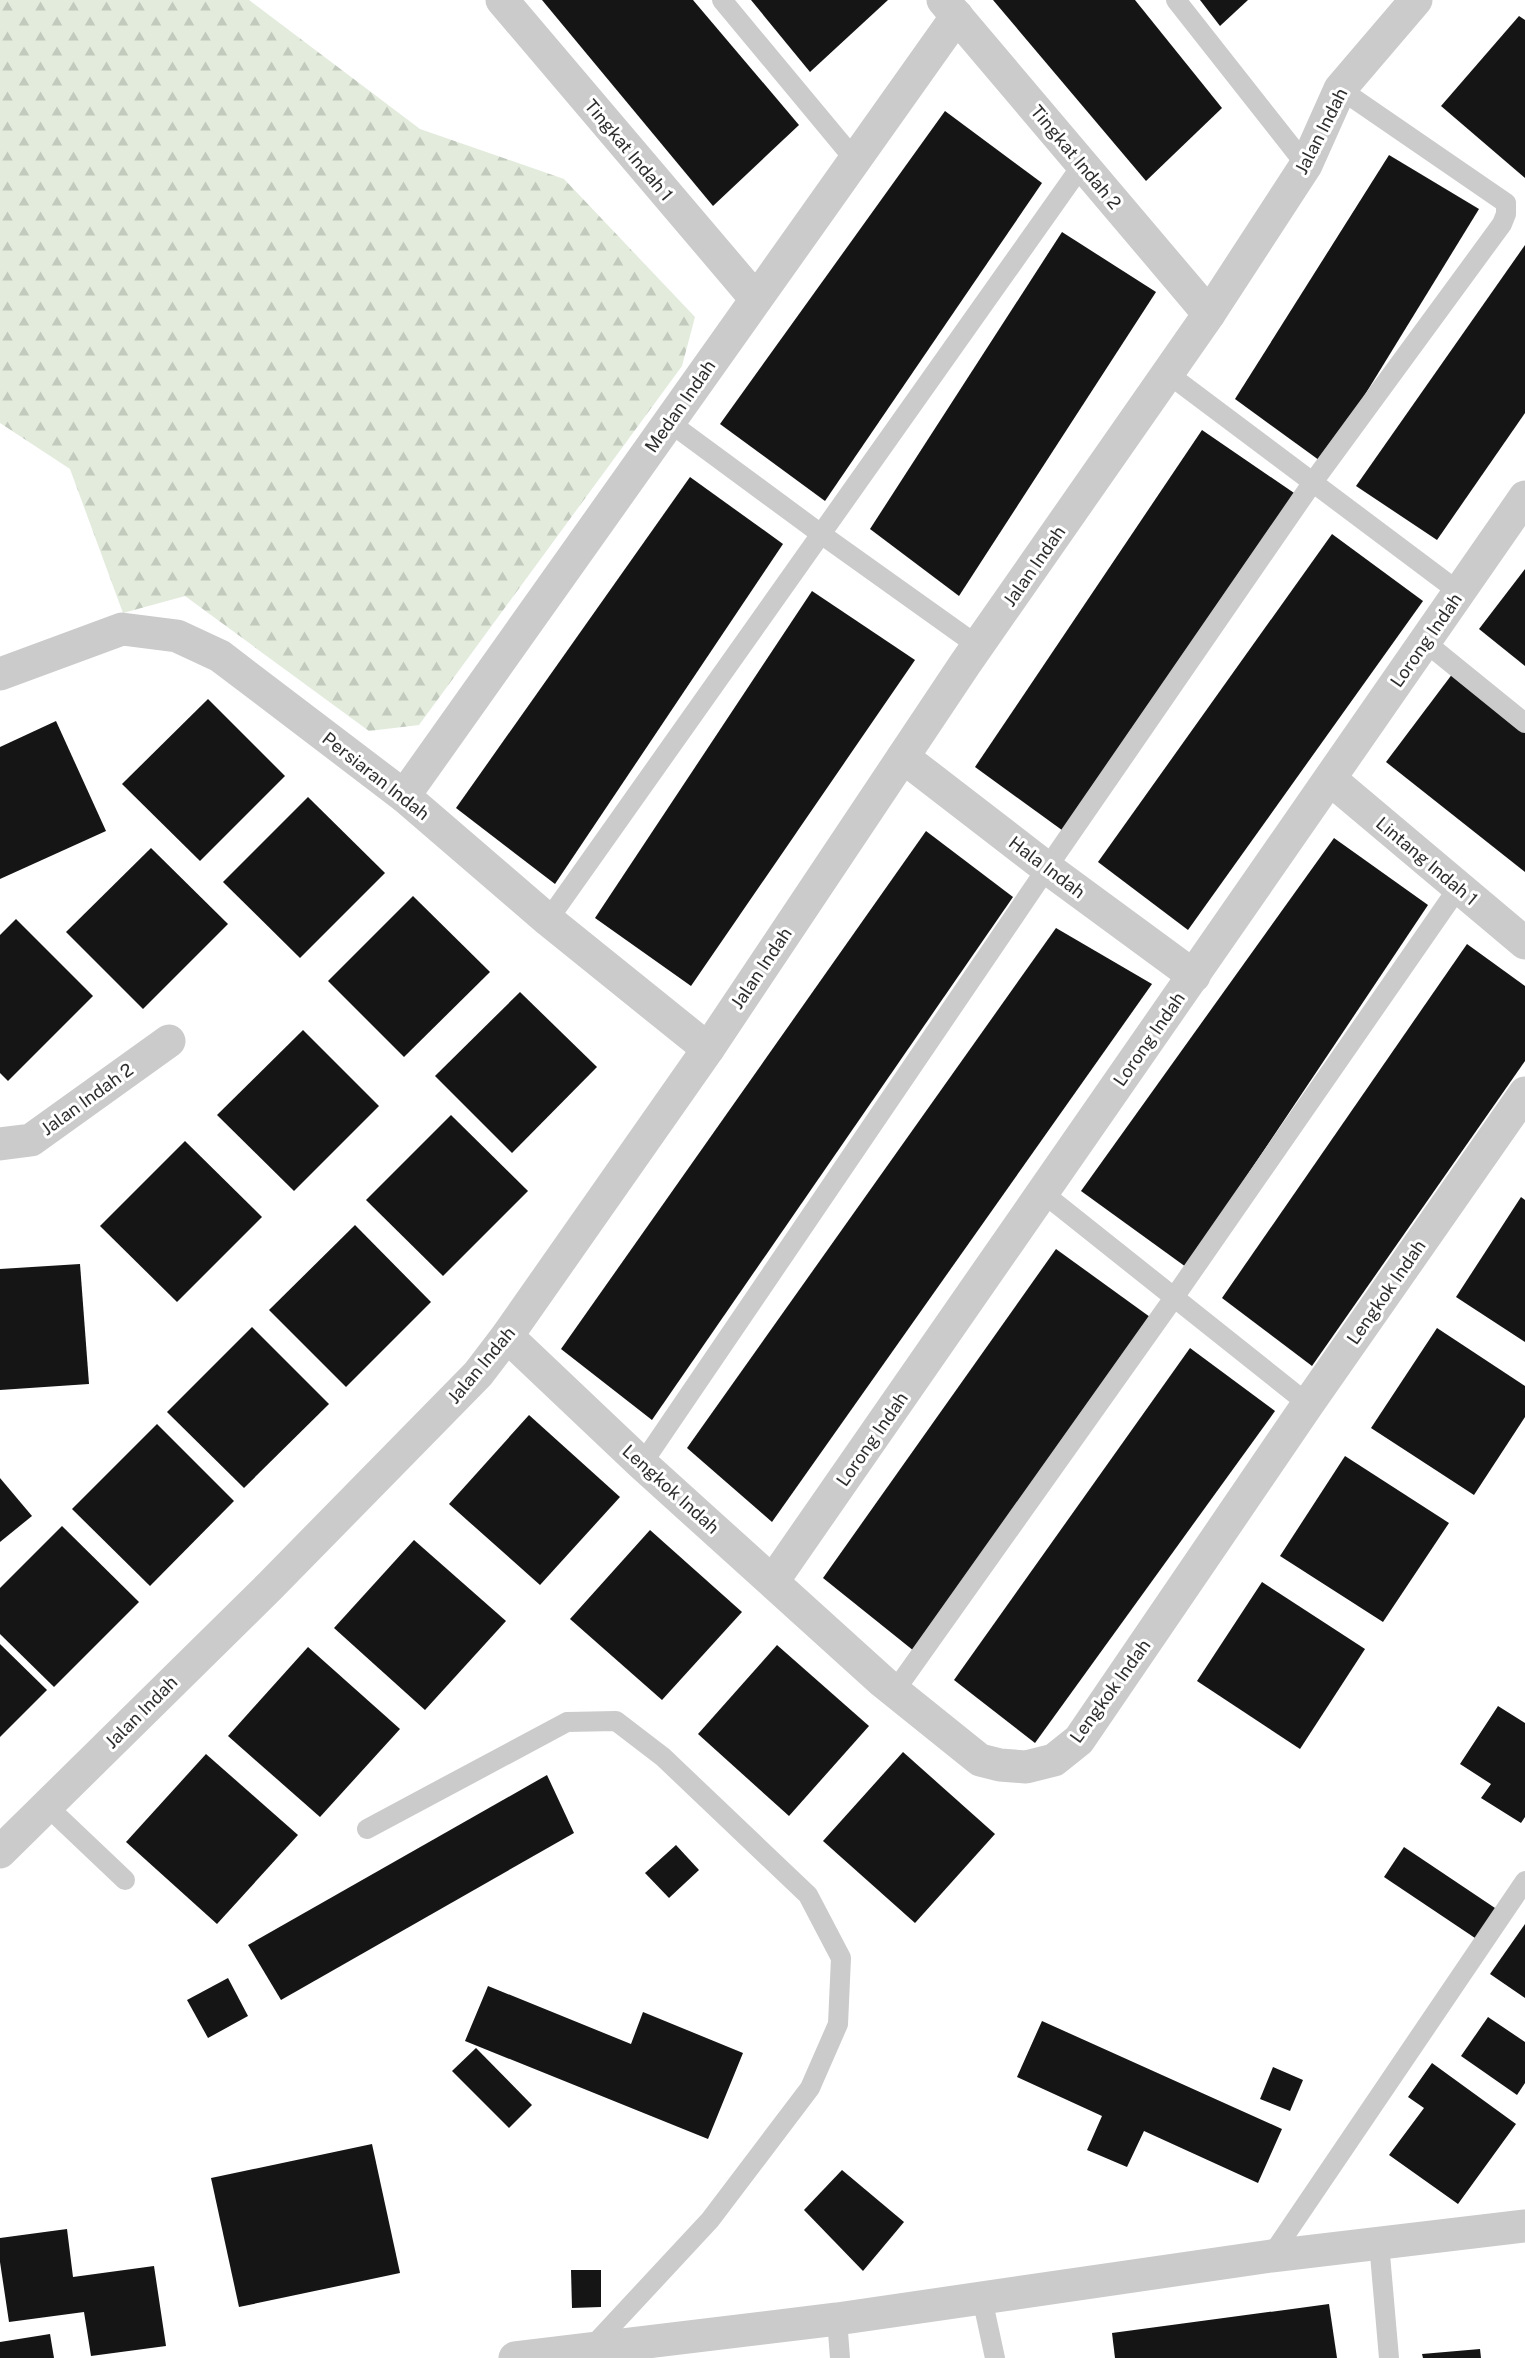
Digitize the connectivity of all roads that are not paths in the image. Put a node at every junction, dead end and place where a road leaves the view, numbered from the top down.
1 (502, 0) edge
2 (722, 0) edge
3 (1176, 0) edge
4 (1416, 0) edge
5 (950, 8) edge
6 (1340, 89) junction
7 (855, 160) junction
8 (1082, 165) junction
9 (1306, 165) junction
10 (756, 299) junction
11 (1209, 314) junction
12 (1167, 373) junction
13 (669, 422) junction
14 (1313, 482) junction
15 (1525, 497) edge
16 (821, 534) junction
17 (1459, 592) junction
18 (1425, 642) junction
19 (978, 646) junction
20 (0, 674) edge
21 (1525, 723) edge
22 (903, 757) junction
23 (1330, 778) junction
24 (404, 796) junction
25 (1047, 868) junction
26 (1458, 888) junction
27 (548, 920) junction
28 (1525, 943) edge
29 (1194, 976) junction
30 (169, 1041) dead end
31 (708, 1049) junction
32 (1525, 1093) edge
33 (0, 1144) edge
34 (1042, 1193) junction
35 (1173, 1299) junction
36 (507, 1336) junction
37 (1308, 1404) junction
38 (642, 1464) junction
39 (773, 1581) junction
40 (894, 1692) junction
41 (46, 1806) junction
42 (367, 1829) dead end
43 (0, 1852) edge
44 (125, 1880) dead end
45 (1525, 1881) edge
46 (1525, 2226) edge
47 (1379, 2243) junction
48 (1271, 2256) junction
49 (982, 2298) junction
50 (837, 2319) junction
51 (590, 2349) junction
52 (520, 2358) edge
53 (840, 2358) edge
54 (995, 2358) edge
55 (1389, 2358) edge

1 - 10 street, Tingkat Indah 1
2 - 7 lane
3 - 9 lane
4 - 6 street, Jalan Indah
5 - 7 street, Medan Indah
5 - 8 street, Tingkat Indah 2
6 - 9 street, Jalan Indah
6 - 14 lane
7 - 10 street, Medan Indah
8 - 11 street, Tingkat Indah 2
8 - 16 lane
9 - 11 street, Jalan Indah
10 - 13 street, Medan Indah
11 - 12 street, Jalan Indah
12 - 14 lane
12 - 19 street, Jalan Indah
13 - 16 lane
13 - 24 street, Medan Indah
14 - 17 lane
14 - 25 lane
15 - 17 street, Lorong Indah
16 - 19 lane
16 - 27 lane
17 - 18 street, Lorong Indah
18 - 21 lane
18 - 23 street, Lorong Indah
19 - 22 street, Jalan Indah
20 - 24 street, Persiaran Indah
22 - 25 street, Hala Indah
22 - 31 street, Jalan Indah
23 - 26 street, Lintang Indah 1
23 - 29 street, Lorong Indah
24 - 27 street, Persiaran Indah
25 - 29 street, Hala Indah
25 - 38 lane
26 - 28 street, Lintang Indah 1
26 - 35 lane
27 - 31 street, Persiaran Indah
29 - 34 street, Lorong Indah
30 - 33 street, Jalan Indah 2
31 - 36 street, Jalan Indah
32 - 37 street, Lengkok Indah
34 - 35 lane
34 - 39 street, Lorong Indah
35 - 37 lane
35 - 40 lane
36 - 38 street, Lengkok Indah
36 - 41 street, Jalan Indah
37 - 40 street, Lengkok Indah
38 - 39 street, Lengkok Indah
39 - 40 street, Lengkok Indah
41 - 43 street, Jalan Indah
41 - 44 lane
42 - 51 lane
45 - 48 lane
46 - 47 street
47 - 48 street
47 - 55 lane
48 - 49 street
49 - 50 street
49 - 54 lane
50 - 51 street
50 - 53 lane
51 - 52 street

